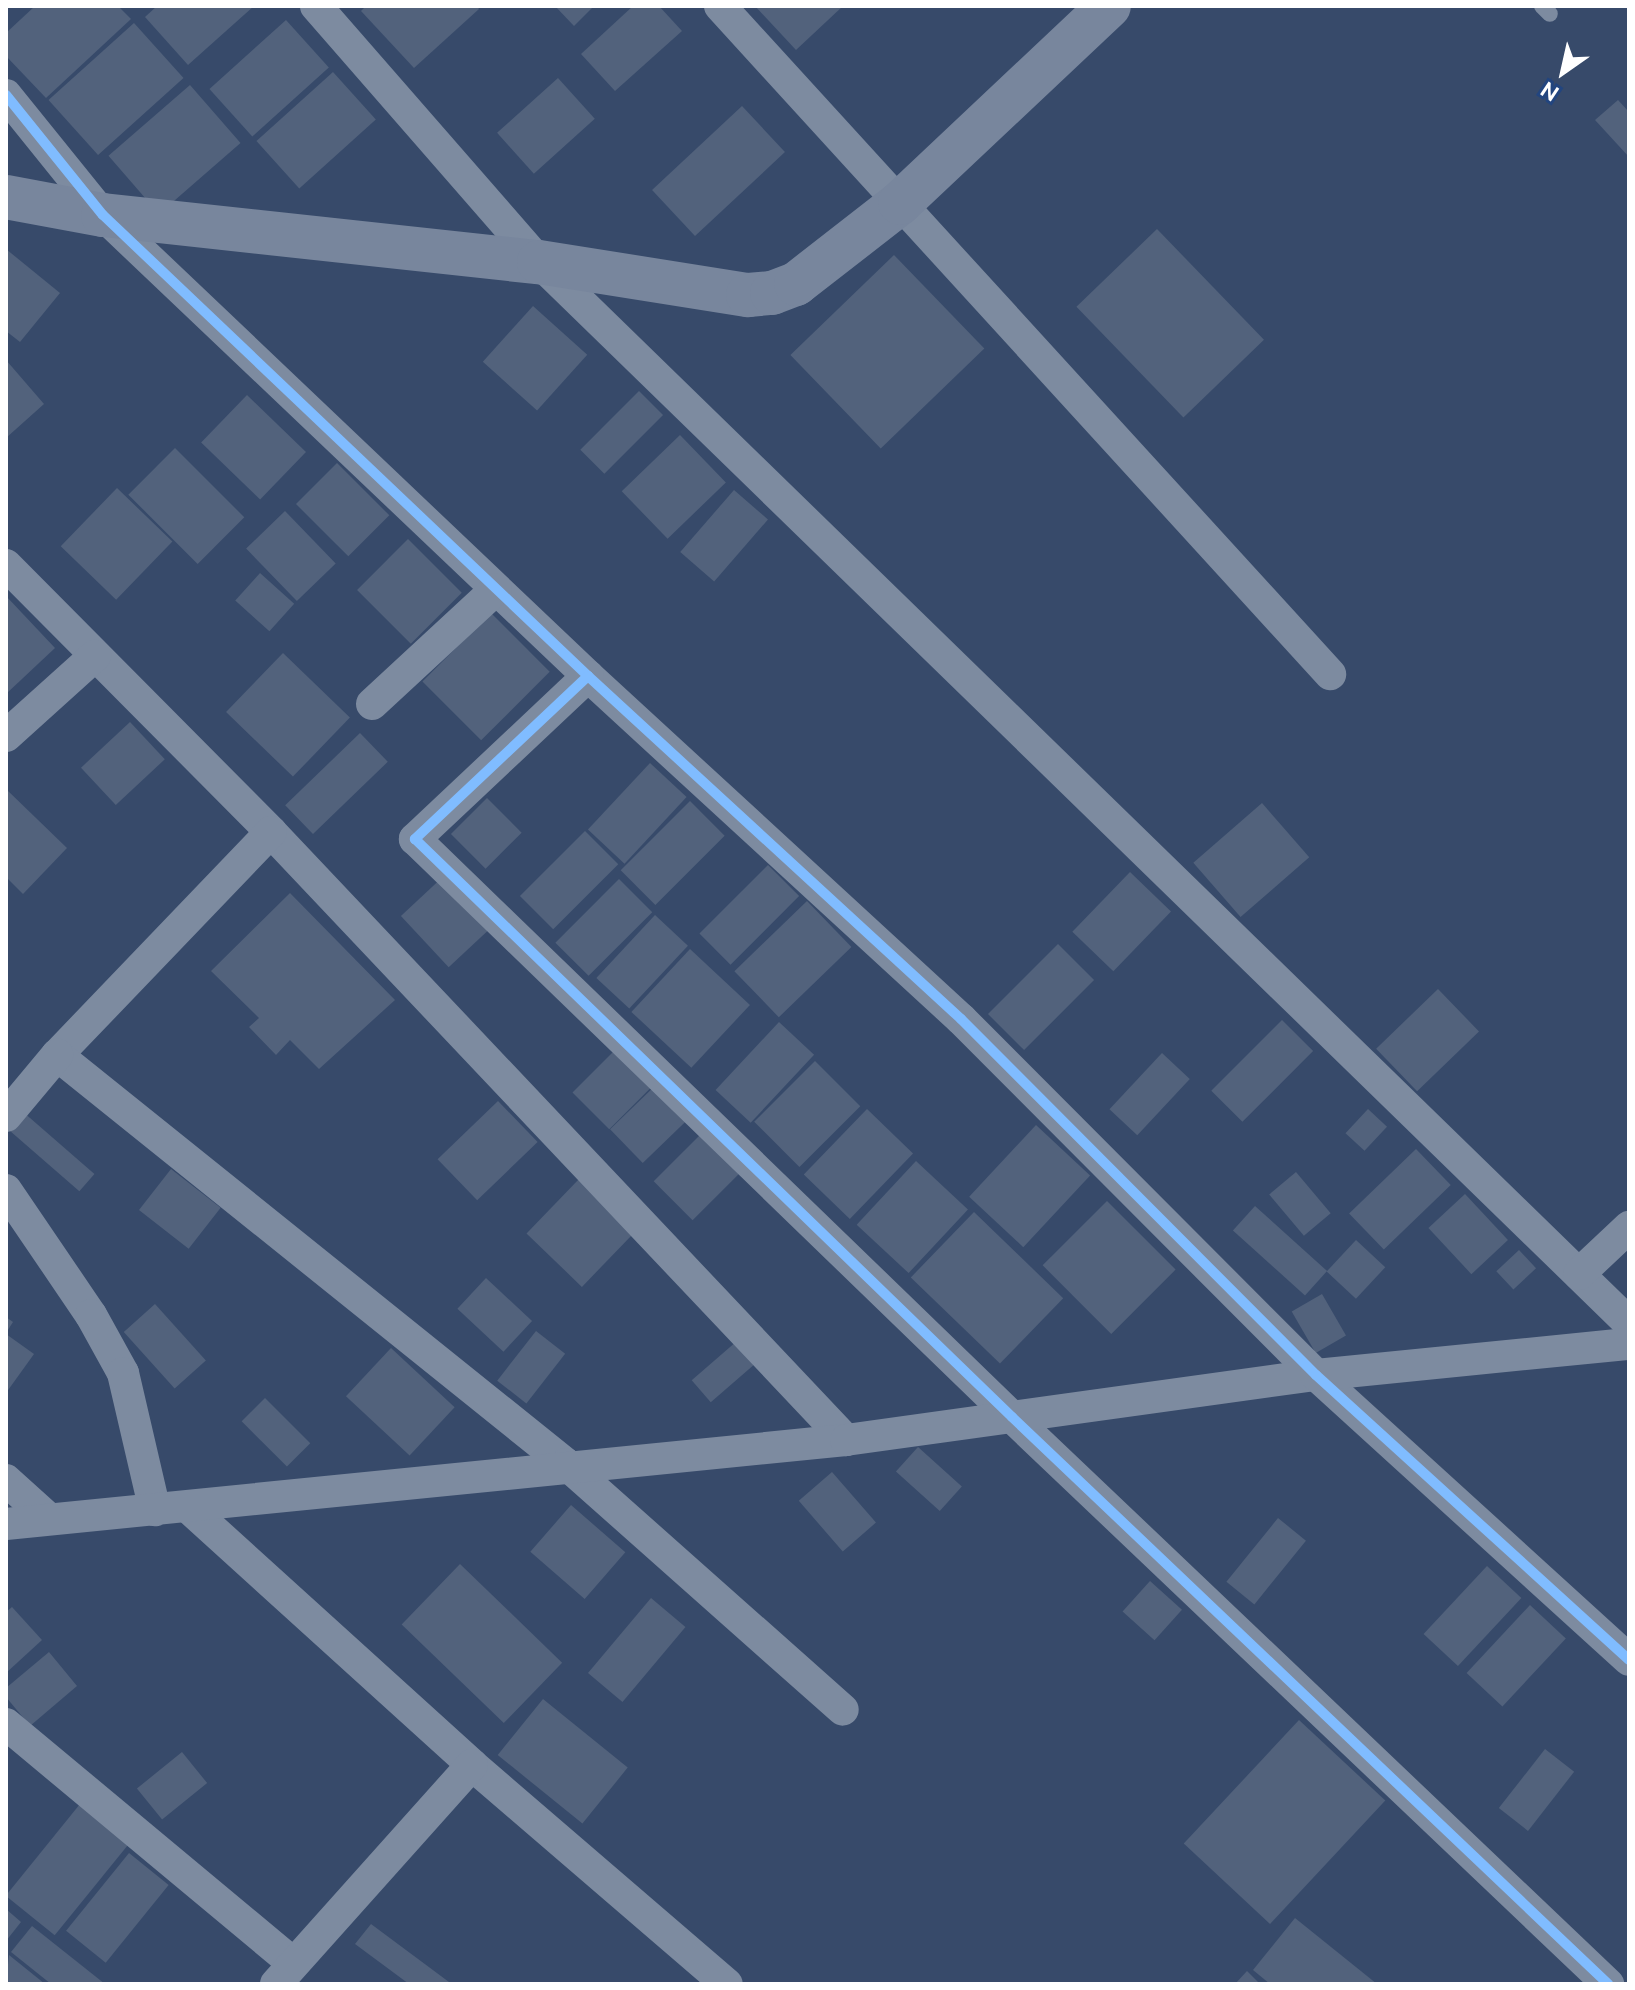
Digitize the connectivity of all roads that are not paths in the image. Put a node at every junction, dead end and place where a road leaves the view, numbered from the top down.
1 (316, 6) edge
2 (720, 6) edge
3 (1109, 6) edge
4 (6, 95) edge
5 (6, 197) edge
6 (900, 203) junction
7 (103, 215) junction
8 (539, 262) junction
9 (6, 565) edge
10 (496, 589) junction
11 (95, 656) junction
12 (1330, 674) dead end
13 (588, 676) junction
14 (372, 704) dead end
15 (6, 736) edge
16 (271, 832) junction
17 (57, 1055) junction
18 (6, 1116) edge
19 (6, 1190) edge
20 (1629, 1227) edge
21 (1579, 1274) junction
22 (1629, 1323) edge
23 (1629, 1344) edge
24 (1316, 1375) junction
25 (1012, 1417) junction
26 (846, 1440) junction
27 (566, 1464) junction
28 (6, 1480) edge
29 (190, 1509) junction
30 (140, 1511) junction
31 (49, 1519) junction
32 (6, 1524) edge
33 (1629, 1660) edge
34 (843, 1710) dead end
35 (6, 1724) edge
36 (472, 1765) junction
37 (284, 1973) edge
38 (727, 1984) edge
39 (1608, 1984) edge

1 - 8 street
2 - 6 street
3 - 6 street
4 - 7 street
5 - 7 street
6 - 8 street
6 - 12 street
7 - 8 street
7 - 10 street
8 - 21 street
9 - 11 street
10 - 13 street
10 - 14 street
11 - 15 street
11 - 16 street
13 - 24 street
13 - 25 street
16 - 17 street
16 - 26 street
17 - 18 street
17 - 27 street
19 - 30 street
20 - 21 street
21 - 22 street
23 - 24 street
24 - 25 street
24 - 33 street
25 - 26 street
25 - 39 street
26 - 27 street
27 - 29 street
27 - 34 street
28 - 31 street
29 - 30 street
29 - 36 street
30 - 31 street
31 - 32 street
35 - 37 street
36 - 37 street
36 - 38 street

